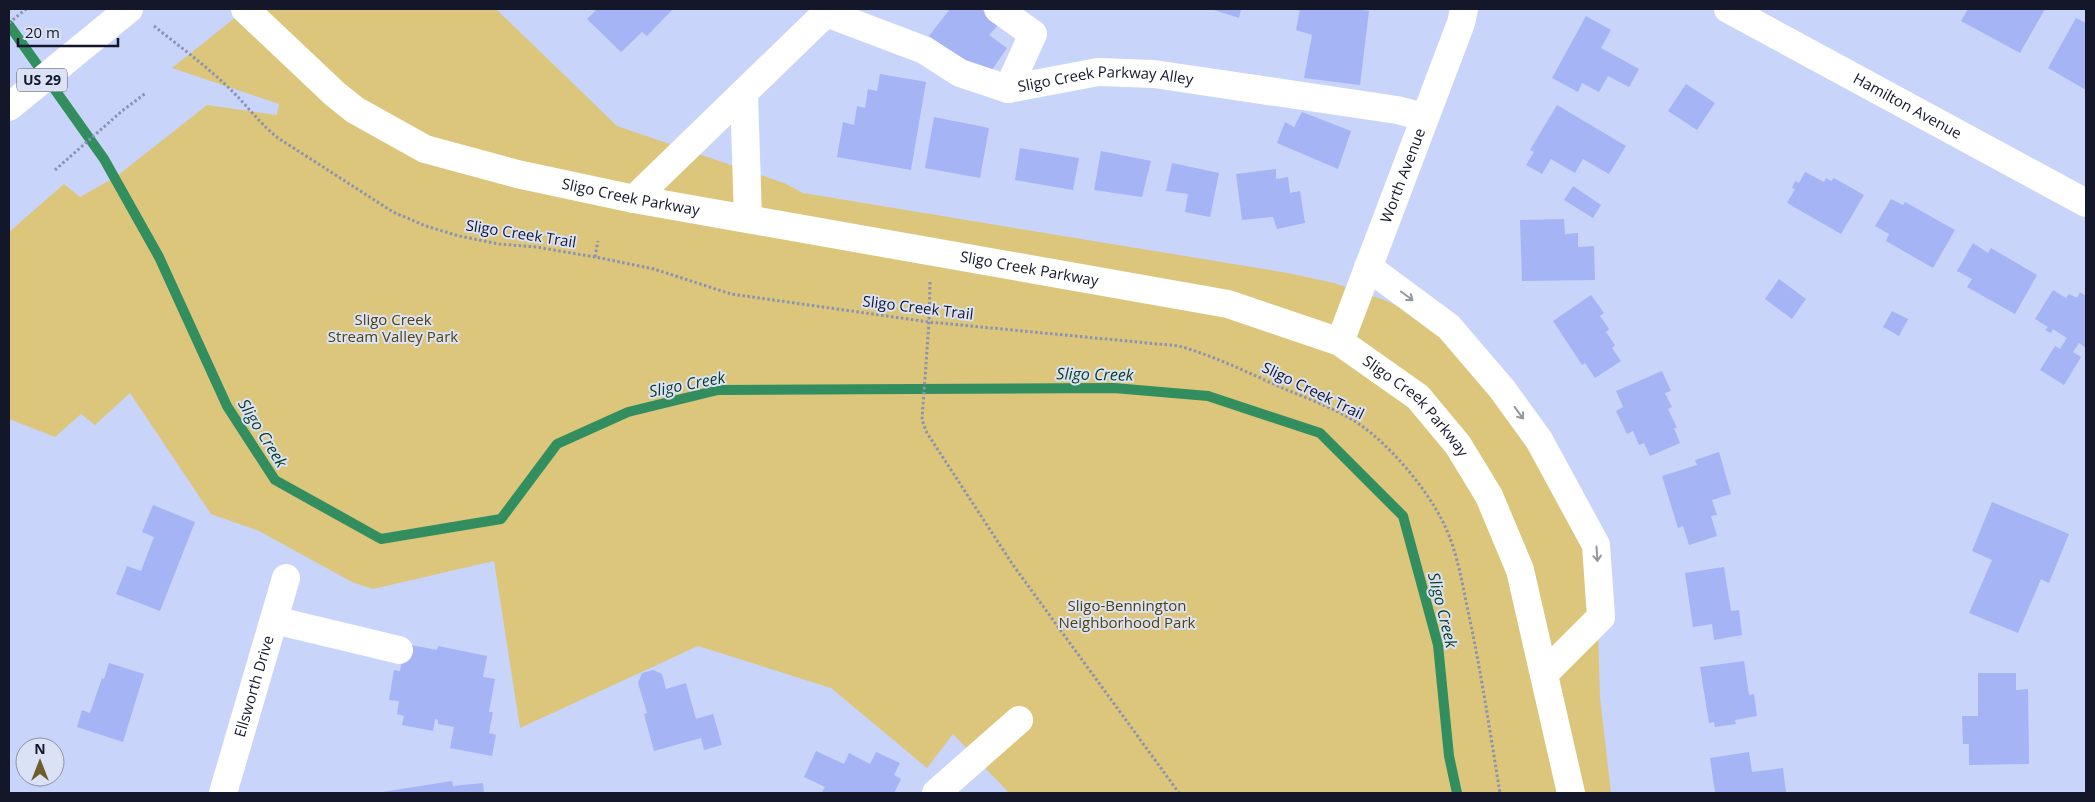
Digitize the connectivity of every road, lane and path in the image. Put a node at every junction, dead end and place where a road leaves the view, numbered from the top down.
1 (26, 9) edge
2 (245, 9) edge
3 (998, 9) edge
4 (1464, 9) edge
5 (1728, 9) edge
6 (827, 11) edge
7 (138, 14) edge
8 (9, 23) edge
9 (1008, 89) junction
10 (146, 93) dead end
11 (744, 93) junction
12 (9, 107) edge
13 (1425, 117) junction
14 (55, 170) dead end
15 (634, 199) junction
16 (2086, 203) edge
17 (748, 219) junction
18 (598, 240) dead end
19 (930, 252) junction
20 (595, 256) junction
21 (1368, 267) junction
22 (929, 322) junction
23 (1340, 342) junction
24 (286, 578) dead end
25 (274, 620) junction
26 (400, 650) dead end
27 (1544, 674) junction
28 (1019, 720) dead end
29 (223, 793) edge
30 (936, 793) edge
31 (1179, 793) edge
32 (1500, 793) edge
33 (1571, 793) edge

1 - 8 path
2 - 15 main road, Sligo Creek Parkway
3 - 9 main road
4 - 13 main road, Worth Avenue
5 - 16 main road, Hamilton Avenue
6 - 9 main road, Sligo Creek Parkway Alley
6 - 11 main road, Sligo Creek Parkway Alley
7 - 12 main road, US 29
7 - 20 path, Sligo Creek Trail
9 - 13 main road, Sligo Creek Parkway Alley
10 - 14 path
11 - 15 main road, Sligo Creek Parkway Alley
11 - 17 main road
13 - 21 main road, Worth Avenue
15 - 17 main road, Sligo Creek Parkway
17 - 19 main road, Sligo Creek Parkway
18 - 20 path
19 - 22 path
19 - 23 main road, Sligo Creek Parkway
20 - 22 path, Sligo Creek Trail
21 - 23 main road, Worth Avenue
21 -> 27 main road
22 - 31 path
22 - 32 path, Sligo Creek Trail
23 - 27 main road, Sligo Creek Parkway
24 - 25 main road, Ellsworth Drive
25 - 26 main road
25 - 29 main road, Ellsworth Drive
27 - 33 main road, Sligo Creek Parkway
28 - 30 main road

